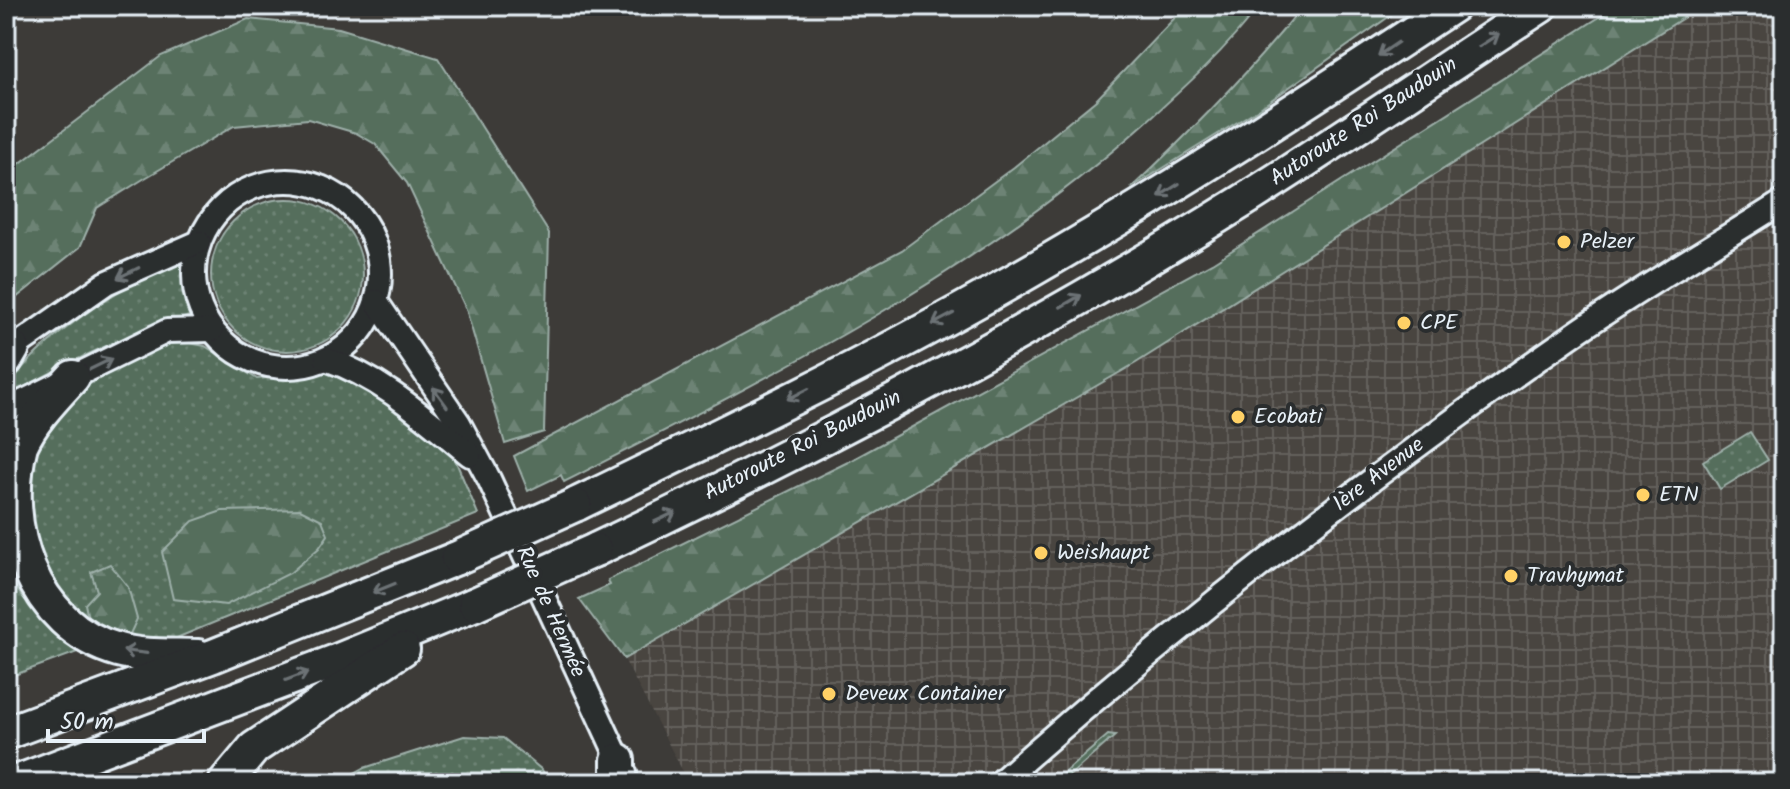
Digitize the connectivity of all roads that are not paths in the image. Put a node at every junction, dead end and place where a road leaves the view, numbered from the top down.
1 (1453, 6) edge
2 (1541, 6) edge
3 (1784, 201) edge
4 (199, 242) junction
5 (376, 301) junction
6 (212, 330) junction
7 (8, 354) edge
8 (326, 359) junction
9 (73, 377) junction
10 (6, 410) edge
11 (481, 464) junction
12 (475, 604) junction
13 (213, 656) junction
14 (6, 733) edge
15 (622, 777) edge
16 (14, 783) edge
17 (225, 783) edge
18 (999, 783) edge

1 -> 13 highway, bridge
12 -> 2 highway, Autoroute Roi Baudouin, bridge
3 - 18 street, 1ère Avenue
4 - 5 street
4 - 6 street
4 -> 7 street
5 - 8 street
11 -> 5 street, Rue de Hermée
6 - 8 street
9 -> 6 street
8 - 11 street, Rue de Hermée
9 - 10 street
13 -> 9 highway
11 - 15 street, Rue de Hermée
16 -> 12 highway, Autoroute Roi Baudouin
12 - 17 highway
13 - 14 highway

